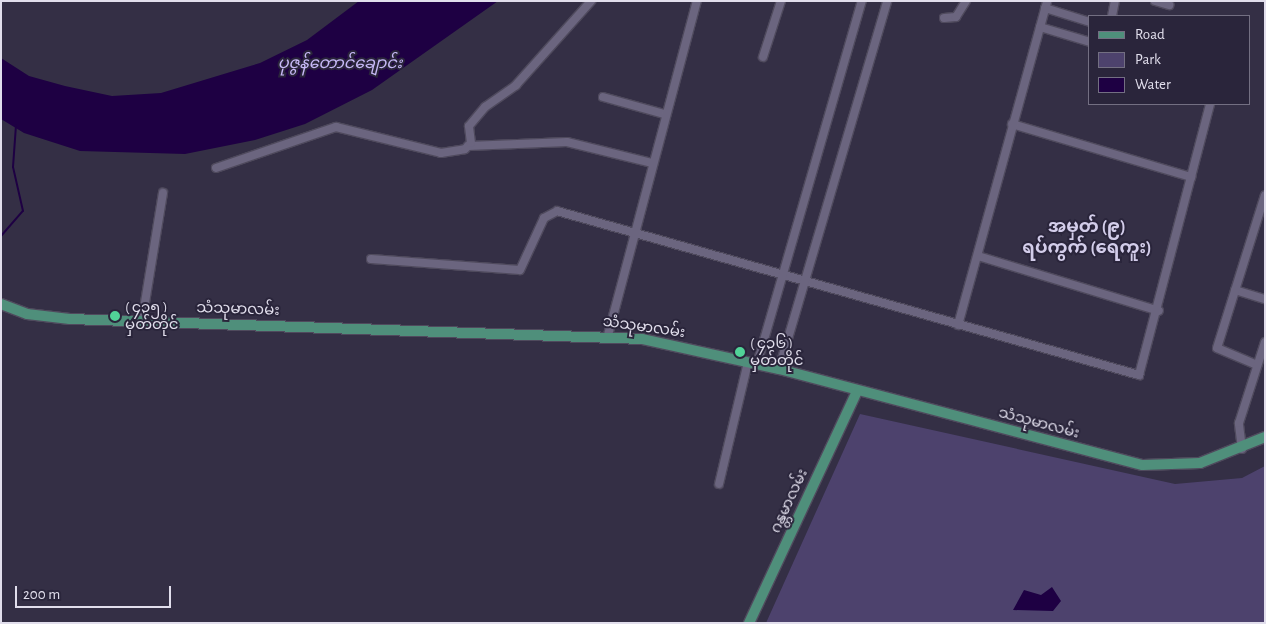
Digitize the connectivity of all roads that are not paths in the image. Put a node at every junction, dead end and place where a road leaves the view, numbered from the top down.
1 (591, 1) edge
2 (697, 1) edge
3 (781, 1) edge
4 (862, 1) edge
5 (887, 1) edge
6 (966, 1) edge
7 (1115, 1) edge
8 (1155, 1) edge
9 (1046, 5) edge
10 (1169, 5) dead end
11 (1112, 15) edge
12 (944, 18) dead end
13 (1088, 21) edge
14 (1040, 27) junction
15 (1088, 41) edge
16 (763, 56) dead end
17 (603, 98) dead end
18 (1210, 105) edge
19 (664, 114) junction
20 (1012, 124) junction
21 (468, 146) junction
22 (652, 163) junction
23 (216, 168) dead end
24 (1191, 177) junction
25 (163, 193) dead end
26 (1265, 195) edge
27 (635, 232) junction
28 (978, 256) junction
29 (371, 259) dead end
30 (785, 276) junction
31 (805, 282) junction
32 (1235, 290) junction
33 (1265, 299) edge
34 (1, 304) edge
35 (1159, 311) junction
36 (142, 321) junction
37 (958, 325) junction
38 (608, 335) junction
39 (1265, 342) edge
40 (752, 363) junction
41 (1257, 365) junction
42 (779, 370) junction
43 (857, 391) junction
44 (1265, 437) edge
45 (1242, 449) junction
46 (719, 484) dead end
47 (749, 623) edge

1 - 21 street
2 - 19 street
3 - 16 street
4 - 30 street
5 - 31 street
6 - 12 street
7 - 11 street
8 - 10 street
9 - 13 street
9 - 14 street
14 - 15 street
14 - 20 street
17 - 19 street
18 - 24 street
19 - 22 street
20 - 24 street
20 - 28 street
21 - 22 street
21 - 23 street
22 - 27 street
24 - 35 street
25 - 36 street
26 - 32 street
27 - 29 street
27 - 30 street
27 - 38 street
28 - 35 street
28 - 37 street
30 - 31 street
30 - 40 street
31 - 37 street
31 - 42 street
32 - 33 street
32 - 41 street
34 - 36 main road, သံသုမာလမ်း
35 - 37 street
36 - 38 main road, သံသုမာလမ်း
38 - 40 main road, သံသုမာလမ်း
39 - 41 street
40 - 42 main road, သံသုမာလမ်း
40 - 46 street
41 - 45 street
42 - 43 main road, သံသုမာလမ်း
43 - 45 main road, သံသုမာလမ်း
43 - 47 main road, ဂန္တမာလမ်း
44 - 45 main road, သံသုမာလမ်း

